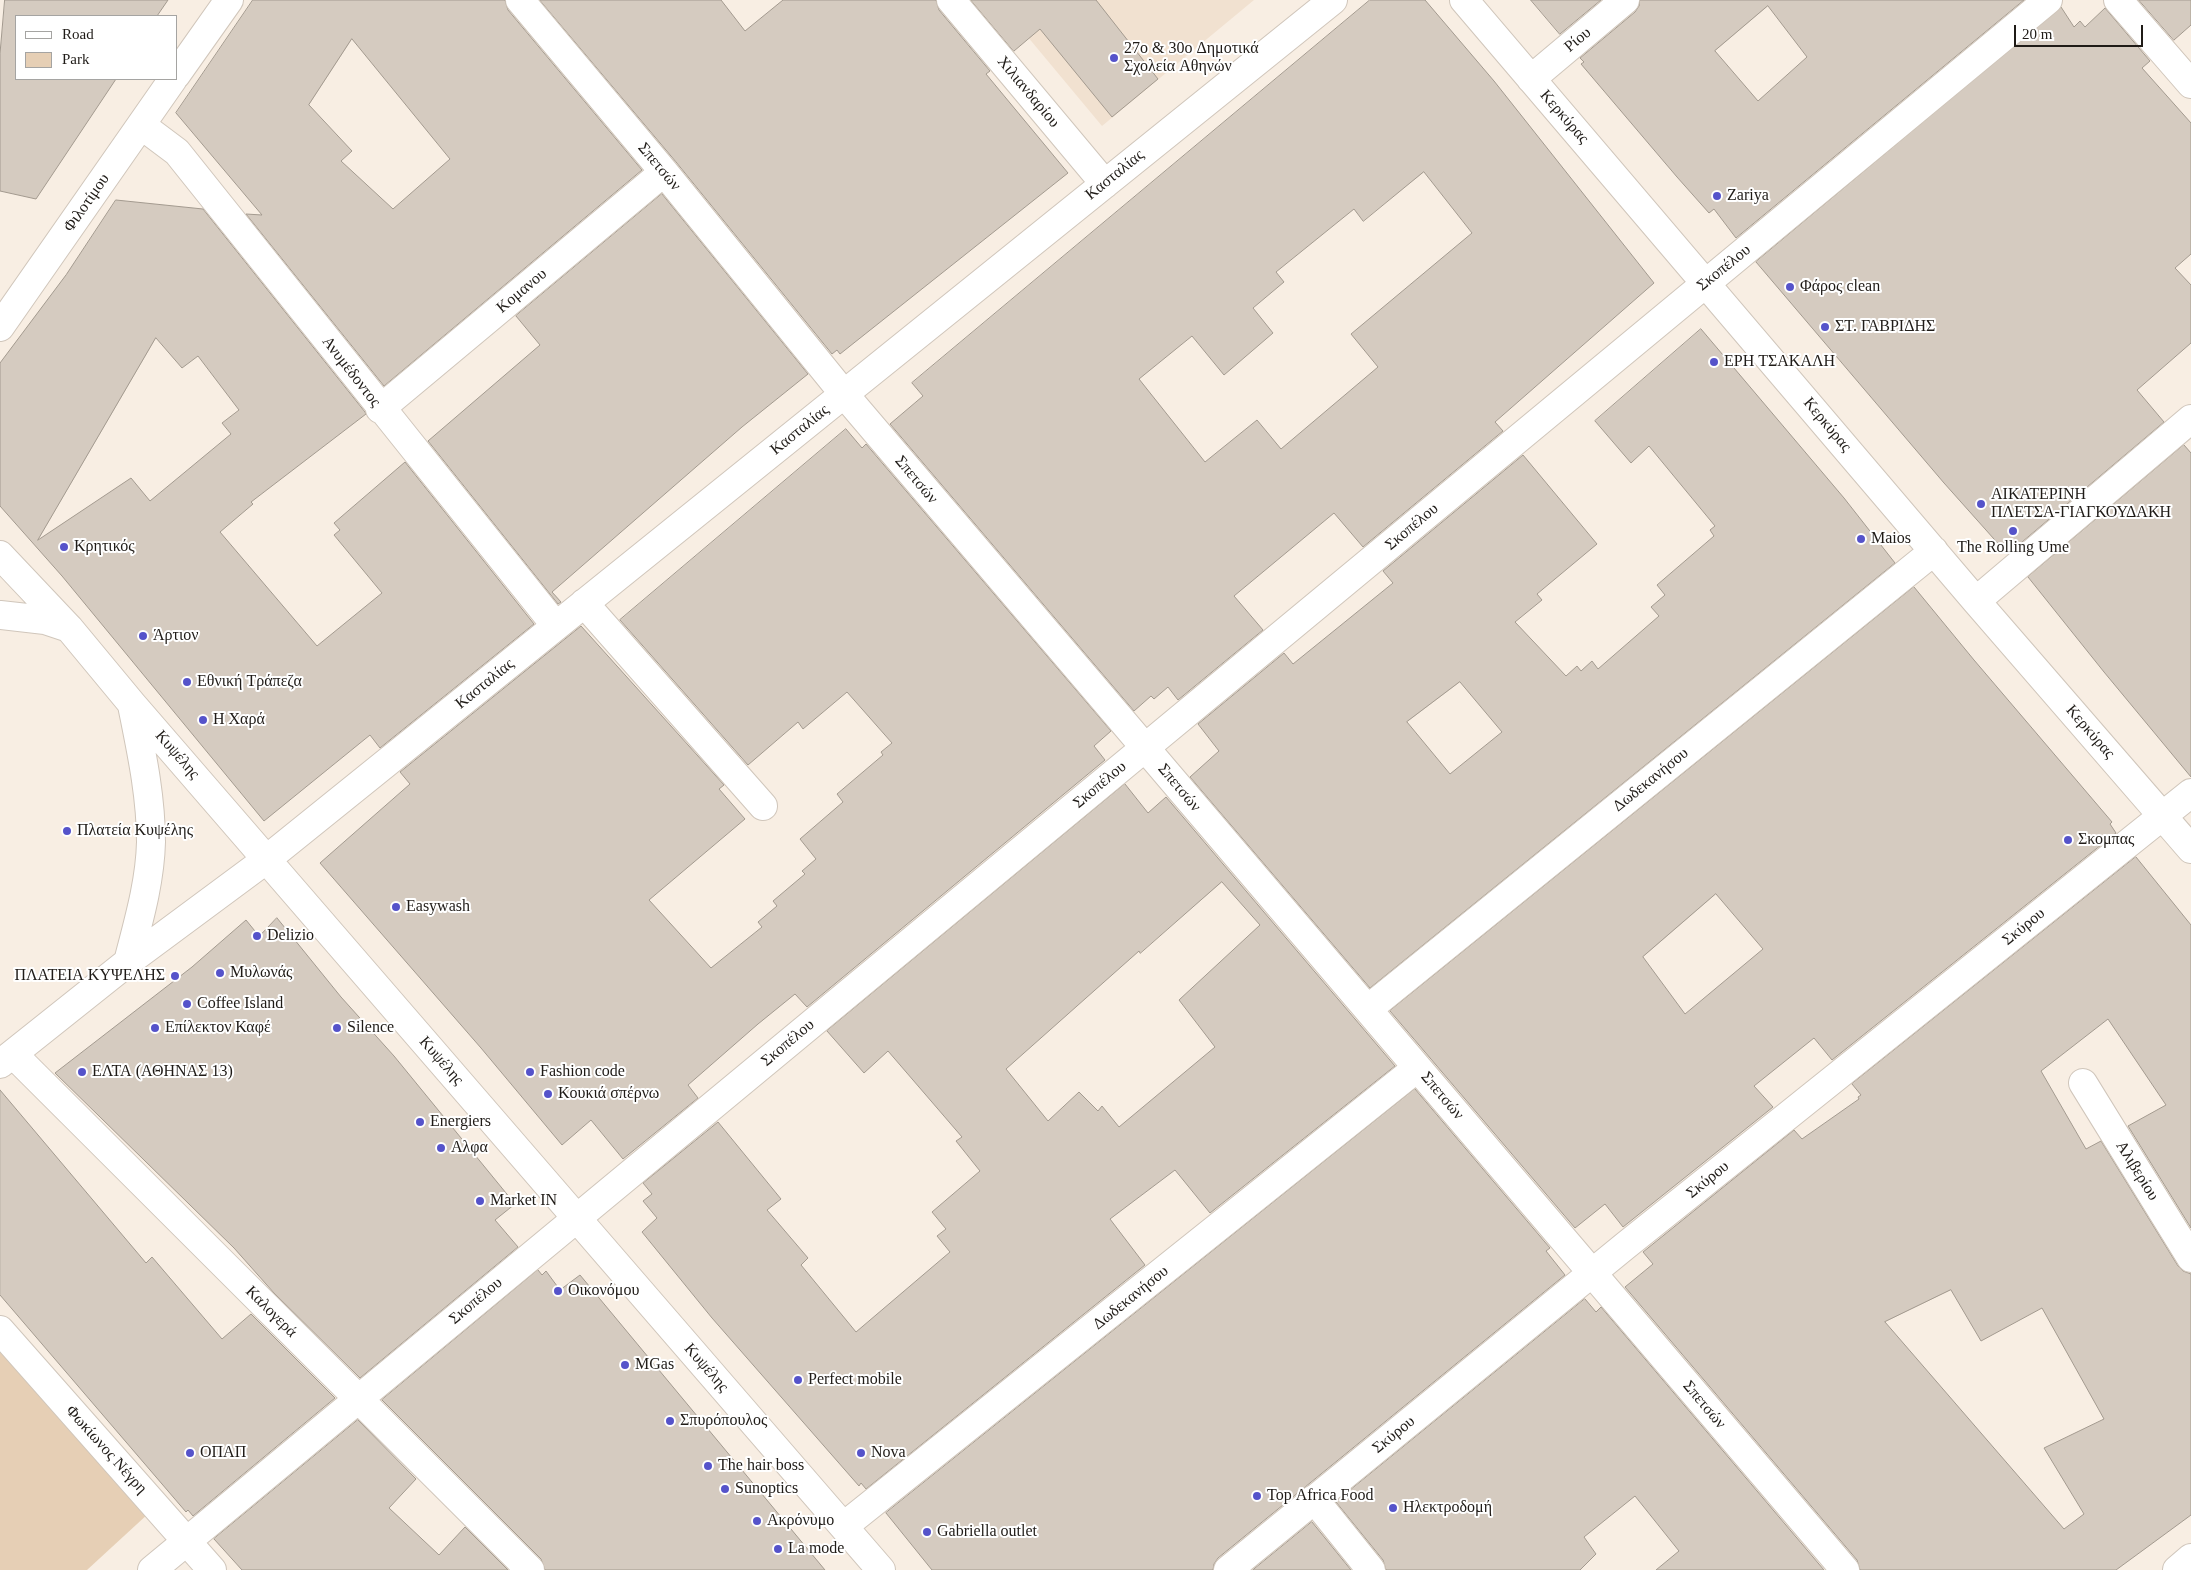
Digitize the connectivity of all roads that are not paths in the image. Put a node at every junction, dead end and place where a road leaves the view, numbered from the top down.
1 (229, 0) edge
2 (520, 0) edge
3 (951, 0) edge
4 (1334, 0) edge
5 (1464, 0) edge
6 (1625, 0) edge
7 (2048, 0) edge
8 (2118, 0) edge
9 (178, 72) edge
10 (1531, 79) junction
11 (172, 80) edge
12 (2191, 84) edge
13 (141, 125) junction
14 (664, 172) junction
15 (1105, 184) junction
16 (1706, 282) junction
17 (0, 327) edge
18 (844, 394) junction
19 (380, 409) junction
20 (2191, 419) edge
21 (1934, 551) junction
22 (0, 555) edge
23 (1976, 601) junction
24 (584, 603) junction
25 (0, 615) edge
26 (556, 626) junction
27 (68, 628) junction
28 (132, 704) junction
29 (1144, 748) junction
30 (2191, 793) edge
31 (763, 806) dead end
32 (2163, 816) junction
33 (2191, 849) edge
34 (267, 860) junction
35 (128, 962) junction
36 (1368, 1009) junction
37 (6, 1059) edge
38 (1417, 1068) junction
39 (2083, 1083) dead end
40 (577, 1218) junction
41 (2191, 1258) edge
42 (1592, 1273) junction
43 (0, 1330) edge
44 (358, 1398) junction
45 (1314, 1499) junction
46 (844, 1526) junction
47 (187, 1541) junction
48 (2191, 1558) edge
49 (152, 1570) edge
50 (212, 1570) edge
51 (530, 1570) edge
52 (881, 1570) edge
53 (1228, 1570) edge
54 (1371, 1570) edge
55 (1845, 1570) edge
56 (2177, 1570) edge

1 - 9 street
2 - 14 street, Σπετσών
3 - 15 street, Χιλιανδαρίου
4 - 15 street, Κασταλίας
5 - 10 street, Κερκύρας
6 - 10 street, Ρίου
7 - 16 street, Σκοπέλου
8 - 12 street
10 - 16 street, Κερκύρας
11 - 13 street, Φιλοτίμου
13 - 17 street, Φιλοτίμου
13 - 19 street, Ανυμέδοντος
14 - 18 street, Σπετσών
14 - 19 street, Κομανου
15 - 18 street, Κασταλίας
16 - 21 street, Κερκύρας
16 - 29 street, Σκοπέλου
18 - 24 street, Κασταλίας
18 - 29 street, Σπετσών
19 - 26 street, Ανυμέδοντος
20 - 23 street
21 - 23 street, Κερκύρας
21 - 36 street, Δωδεκανήσου
22 - 27 street, Κυψέλης
23 - 32 street, Κερκύρας
24 - 26 street, Κασταλίας
24 - 31 street
25 - 27 street
26 - 34 street, Κασταλίας
27 - 28 street, Κυψέλης
28 - 34 street, Κυψέλης
28 - 35 street
29 - 36 street, Σπετσών
29 - 40 street, Σκοπέλου
30 - 32 street, Σκύρου
32 - 33 street, Κερκύρας
32 - 42 street, Σκύρου
34 - 35 street
34 - 40 street, Κυψέλης
35 - 37 street
36 - 38 street, Σπετσών
37 - 44 street, Καλογερά
38 - 42 street, Σπετσών
38 - 46 street, Δωδεκανήσου
39 - 41 street, Αλιβερίου
40 - 44 street, Σκοπέλου
40 - 46 street, Κυψέλης
42 - 45 street, Σκύρου
42 - 55 street, Σπετσών
43 - 47 street, Φωκίωνος Νέγρη
44 - 47 street, Σκοπέλου
44 - 51 street, Καλογερά
45 - 53 street, Σκύρου
45 - 54 street
46 - 52 street, Κυψέλης
47 - 49 street, Σκοπέλου
47 - 50 street, Φωκίωνος Νέγρη
48 - 56 street

